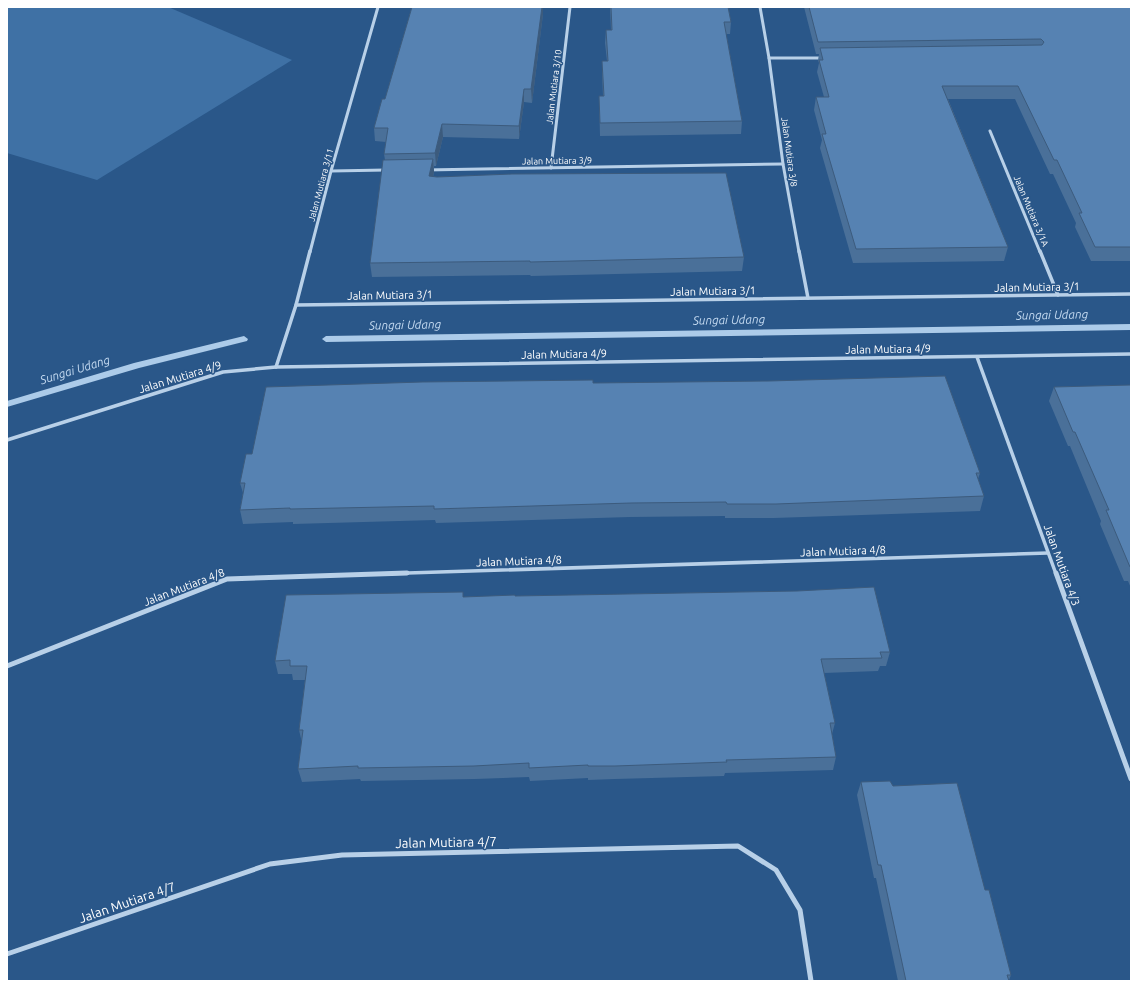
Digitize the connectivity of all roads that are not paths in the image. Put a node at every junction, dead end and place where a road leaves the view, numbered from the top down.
1 (378, 7) edge
2 (570, 7) edge
3 (760, 7) edge
4 (769, 58) junction
5 (825, 58) edge
6 (990, 132) dead end
7 (783, 164) junction
8 (552, 168) junction
9 (394, 170) edge
10 (418, 170) edge
11 (331, 171) junction
12 (1131, 294) edge
13 (1058, 296) junction
14 (808, 298) junction
15 (296, 306) junction
16 (1131, 354) edge
17 (977, 357) junction
18 (276, 367) junction
19 (7, 440) edge
20 (1048, 554) junction
21 (7, 666) edge
22 (1131, 779) edge
23 (7, 954) edge
24 (810, 981) edge

1 - 11 street, Jalan Mutiara 3/11
2 - 8 street, Jalan Mutiara 3/10
3 - 4 street, Jalan Mutiara 3/8
4 - 5 street
4 - 7 street, Jalan Mutiara 3/8
6 - 13 street, Jalan Mutiara 3/1A
7 - 8 street, Jalan Mutiara 3/9
7 - 14 street, Jalan Mutiara 3/8
8 - 10 street, Jalan Mutiara 3/9
9 - 11 street
11 - 15 street, Jalan Mutiara 3/11
12 - 13 street, Jalan Mutiara 3/1
13 - 14 street, Jalan Mutiara 3/1
14 - 15 street, Jalan Mutiara 3/1
15 - 18 street, Jalan Mutiara 3/11
16 - 17 street, Jalan Mutiara 4/9
17 - 18 street, Jalan Mutiara 4/9
17 - 20 street, Jalan Mutiara 4/3
18 - 19 street, Jalan Mutiara 4/9
20 - 21 street, Jalan Mutiara 4/8
20 - 22 street, Jalan Mutiara 4/3
23 - 24 street, Jalan Mutiara 4/7

